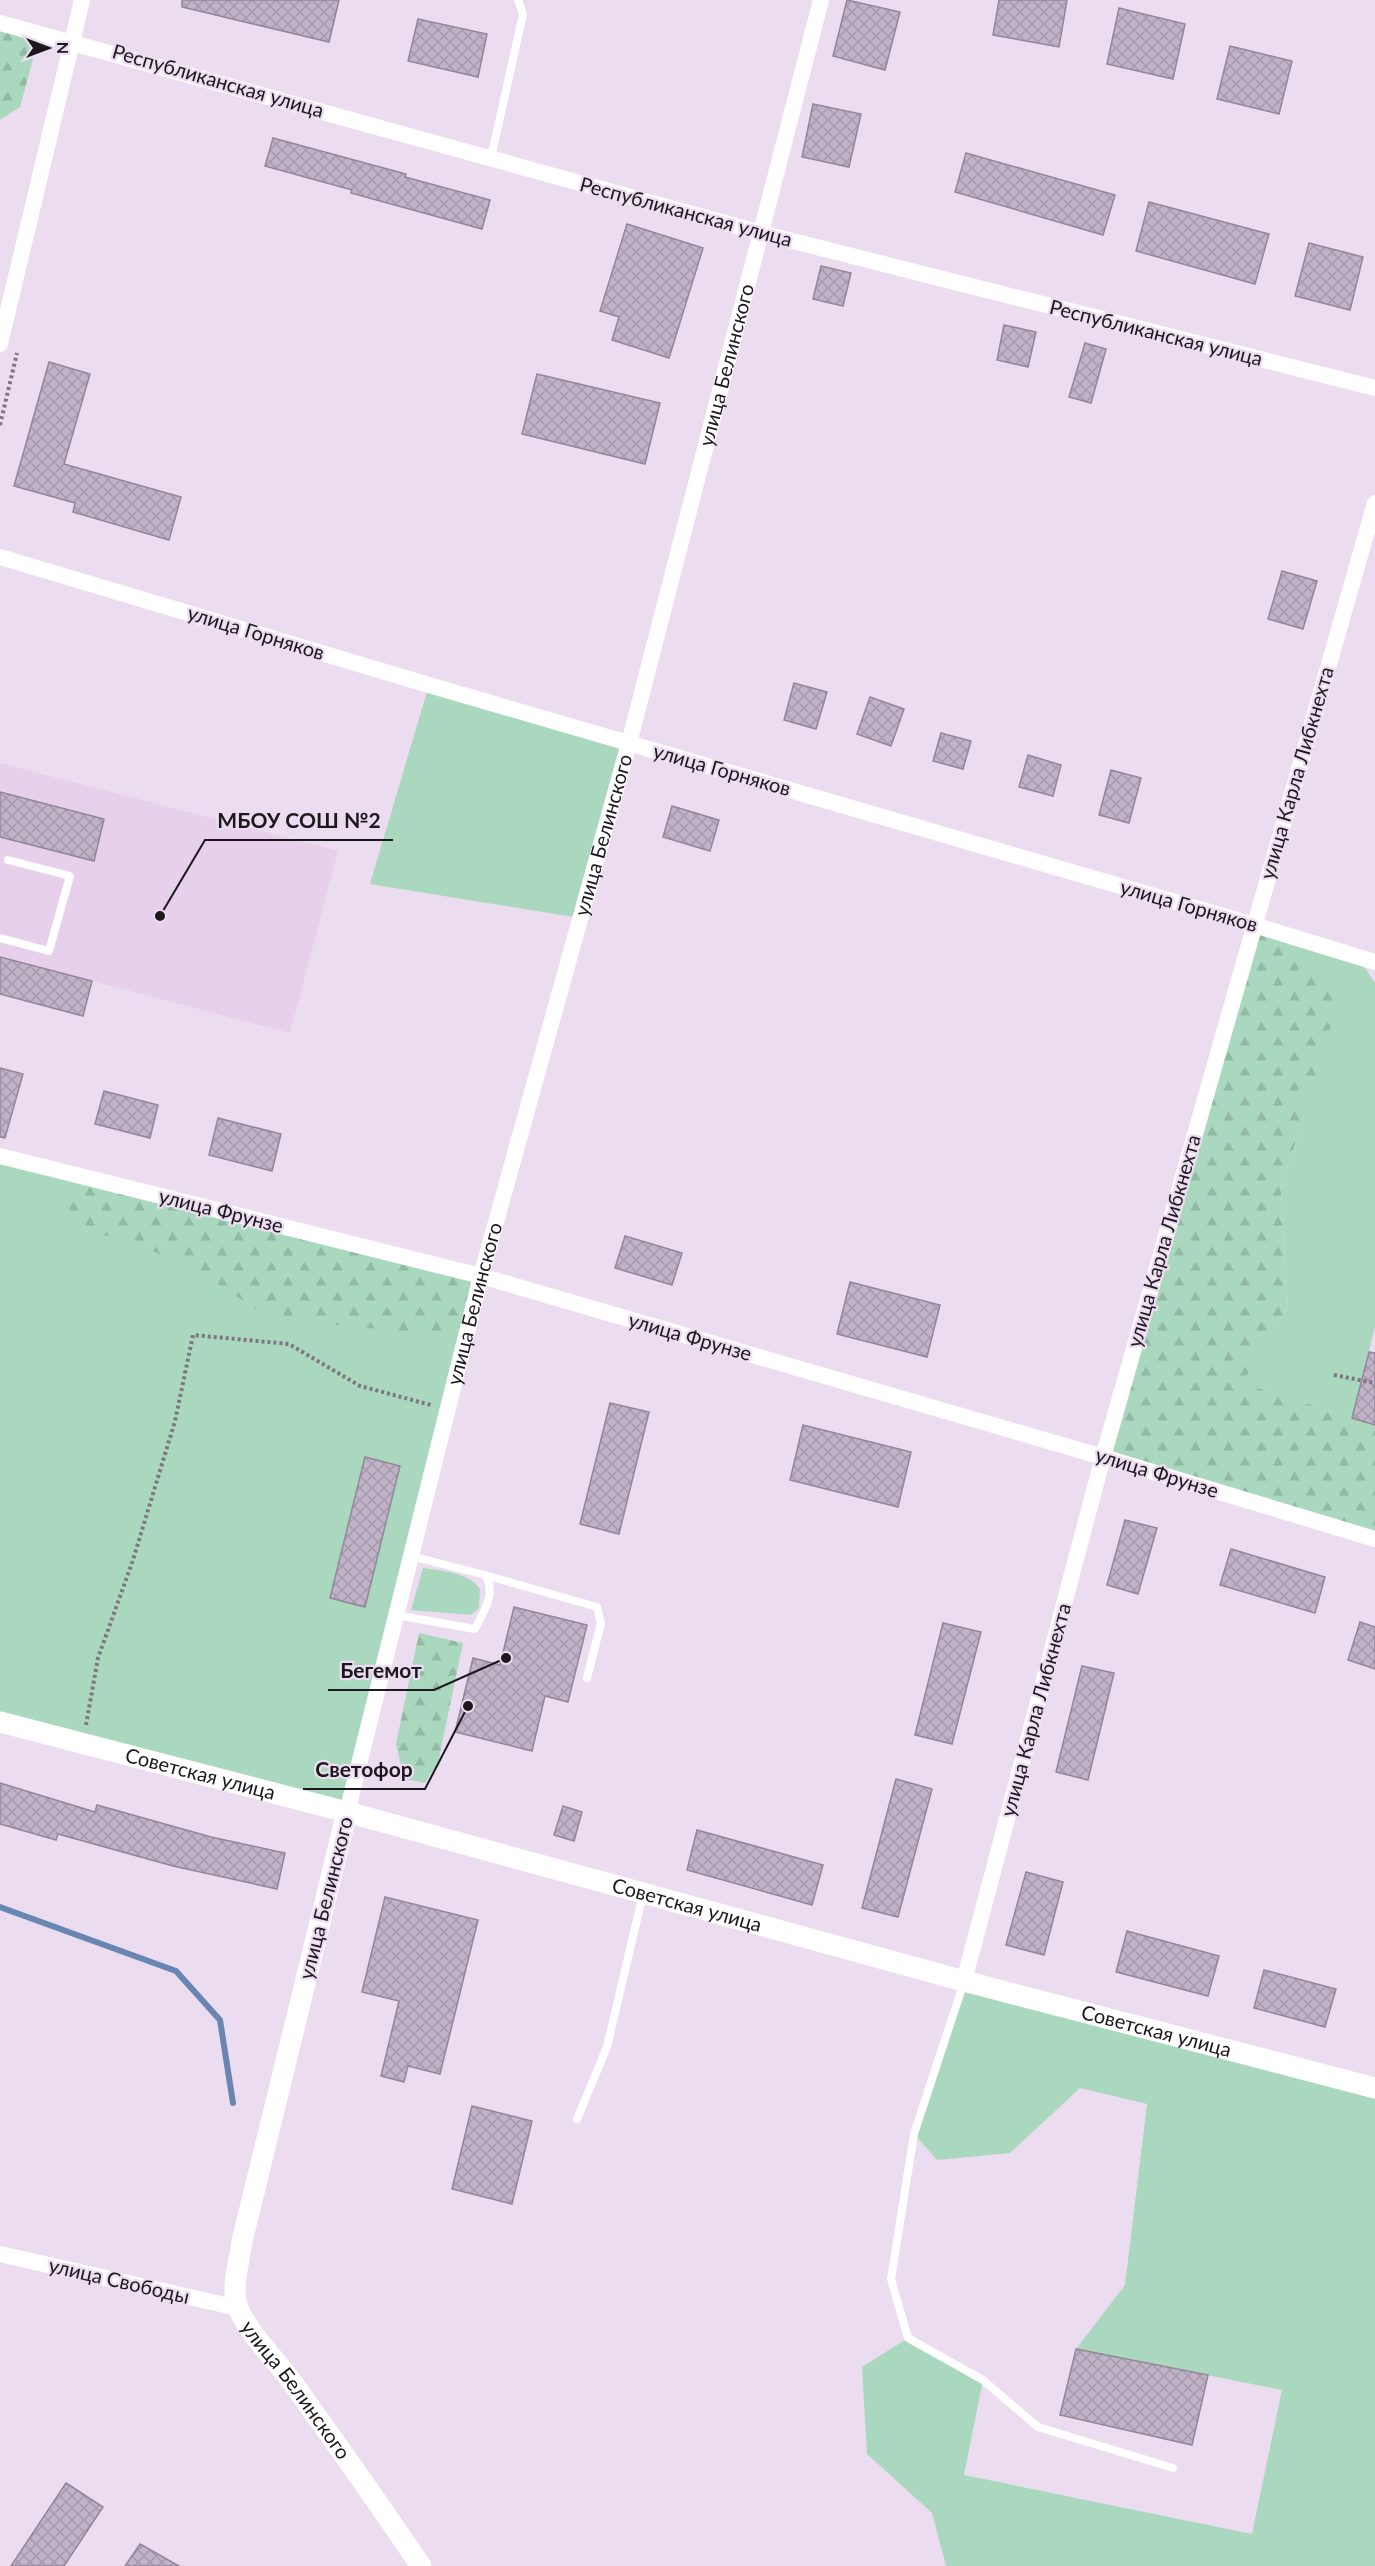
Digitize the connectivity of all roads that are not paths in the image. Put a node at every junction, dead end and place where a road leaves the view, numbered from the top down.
1 (82, 0) edge
2 (518, 0) edge
3 (821, 0) edge
4 (0, 22) edge
5 (73, 42) junction
6 (491, 158) junction
7 (761, 233) junction
8 (0, 344) edge
9 (1375, 388) edge
10 (1375, 503) edge
11 (0, 557) edge
12 (629, 743) junction
13 (8, 860) dead end
14 (1254, 925) junction
15 (0, 938) edge
16 (1375, 962) edge
17 (0, 1155) edge
18 (481, 1276) junction
19 (1103, 1456) junction
20 (1375, 1539) edge
21 (411, 1556) junction
22 (485, 1575) junction
23 (396, 1616) junction
24 (587, 1678) dead end
25 (0, 1722) edge
26 (347, 1812) junction
27 (643, 1893) junction
28 (964, 1981) junction
29 (1375, 2088) edge
30 (577, 2119) dead end
31 (0, 2254) edge
32 (238, 2308) junction
33 (1173, 2468) dead end
34 (421, 2566) edge

1 - 5 street
2 - 6 lane
3 - 7 street, улица Белинского
4 - 5 street, Республиканская улица
5 - 6 street, Республиканская улица
5 - 8 street
6 - 7 street, Республиканская улица
7 - 9 street, Республиканская улица
7 - 12 street, улица Белинского
10 - 14 street, улица Карла Либкнехта
11 - 12 street, улица Горняков
12 - 14 street, улица Горняков
12 - 18 street, улица Белинского
13 - 15 lane
14 - 16 street, улица Горняков
14 - 19 street, улица Карла Либкнехта
17 - 18 street, улица Фрунзе
18 - 19 street, улица Фрунзе
18 - 21 street, улица Белинского
19 - 20 street, улица Фрунзе
19 - 28 street, улица Карла Либкнехта
21 - 22 lane
21 - 23 street, улица Белинского
22 - 23 lane
22 - 24 lane
23 - 26 street, улица Белинского
25 - 26 street, Советская улица
26 - 27 street, Советская улица
26 - 32 street, улица Белинского
27 - 28 street, Советская улица
27 - 30 lane
28 - 29 street, Советская улица
28 - 33 lane
31 - 32 street, улица Свободы
32 - 34 street, улица Белинского

